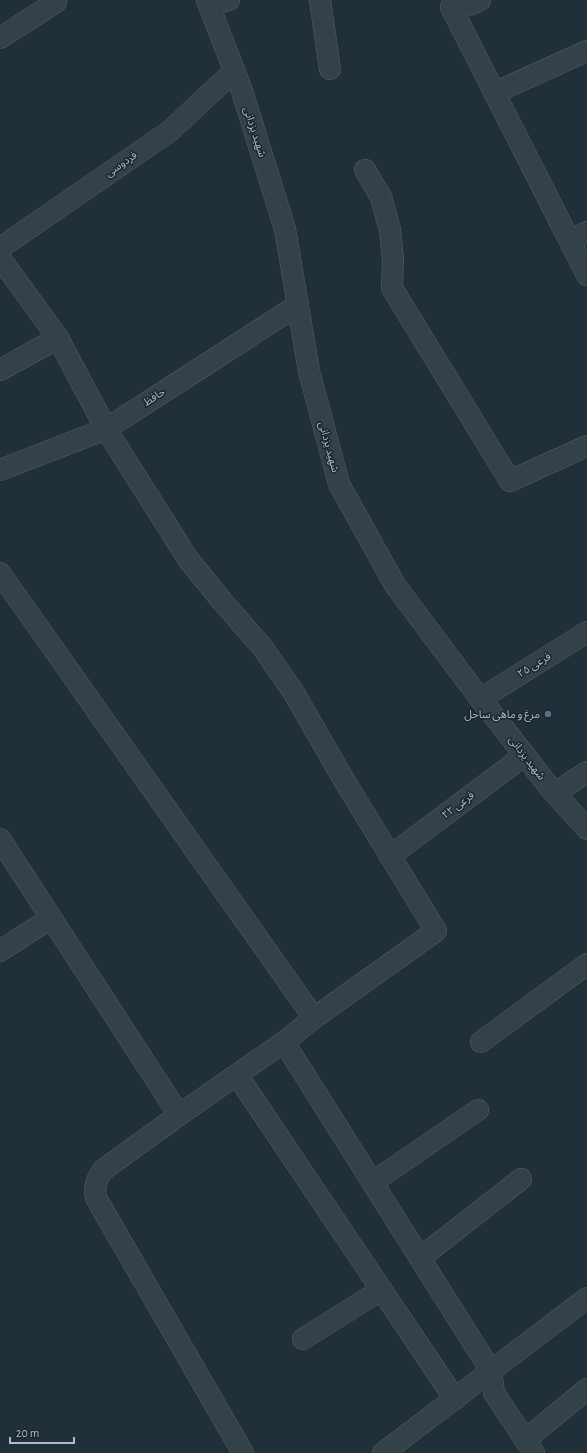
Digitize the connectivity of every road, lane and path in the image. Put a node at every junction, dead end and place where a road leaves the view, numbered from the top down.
1 (320, 0) edge
2 (474, 1) edge
3 (56, 2) dead end
4 (215, 2) edge
5 (0, 38) edge
6 (587, 51) edge
7 (330, 69) dead end
8 (234, 71) junction
9 (494, 93) junction
10 (366, 170) dead end
11 (578, 236) edge
12 (0, 248) edge
13 (0, 258) edge
14 (587, 276) edge
15 (298, 305) junction
16 (58, 338) junction
17 (0, 370) edge
18 (106, 429) junction
19 (587, 446) edge
20 (0, 470) edge
21 (0, 573) edge
22 (587, 632) edge
23 (480, 699) junction
24 (525, 755) junction
25 (587, 772) edge
26 (555, 793) junction
27 (587, 829) edge
28 (0, 839) edge
29 (390, 856) junction
30 (51, 918) junction
31 (0, 951) edge
32 (587, 964) edge
33 (314, 1018) junction
34 (284, 1042) junction
35 (481, 1042) dead end
36 (237, 1075) junction
37 (478, 1110) dead end
38 (179, 1114) junction
39 (521, 1179) dead end
40 (373, 1182) junction
41 (420, 1258) junction
42 (381, 1290) junction
43 (587, 1298) edge
44 (303, 1339) dead end
45 (491, 1371) junction
46 (587, 1389) edge
47 (454, 1399) junction
48 (530, 1446) edge
49 (243, 1453) edge
50 (383, 1453) edge

1 - 7 street
2 - 9 street
3 - 5 street
4 - 8 street, شهید یزدانی
6 - 9 street
8 - 12 street, فردوسی
8 - 15 street, شهید یزدانی
9 - 11 street
10 - 19 street
11 - 14 street
13 - 16 street
15 - 18 street, حافظ
15 - 23 street, شهید یزدانی
16 - 17 street
16 - 18 street
18 - 20 street, حافظ
18 - 29 street
21 - 33 street
22 - 23 street, فرعی ۲۵
23 - 24 street, شهید یزدانی
24 - 26 street, شهید یزدانی
24 - 29 street, فرعی ۲۲
25 - 26 street
26 - 27 street, شهید یزدانی
28 - 30 street
29 - 33 street
30 - 31 street
30 - 38 street
32 - 35 street
33 - 34 street
34 - 36 street
34 - 40 street
36 - 38 street
36 - 42 street
37 - 40 street
38 - 49 street
39 - 41 street
40 - 41 street
41 - 45 street
42 - 44 street
42 - 47 street
43 - 45 street
45 - 47 street
45 - 48 street
46 - 48 street
47 - 50 street

